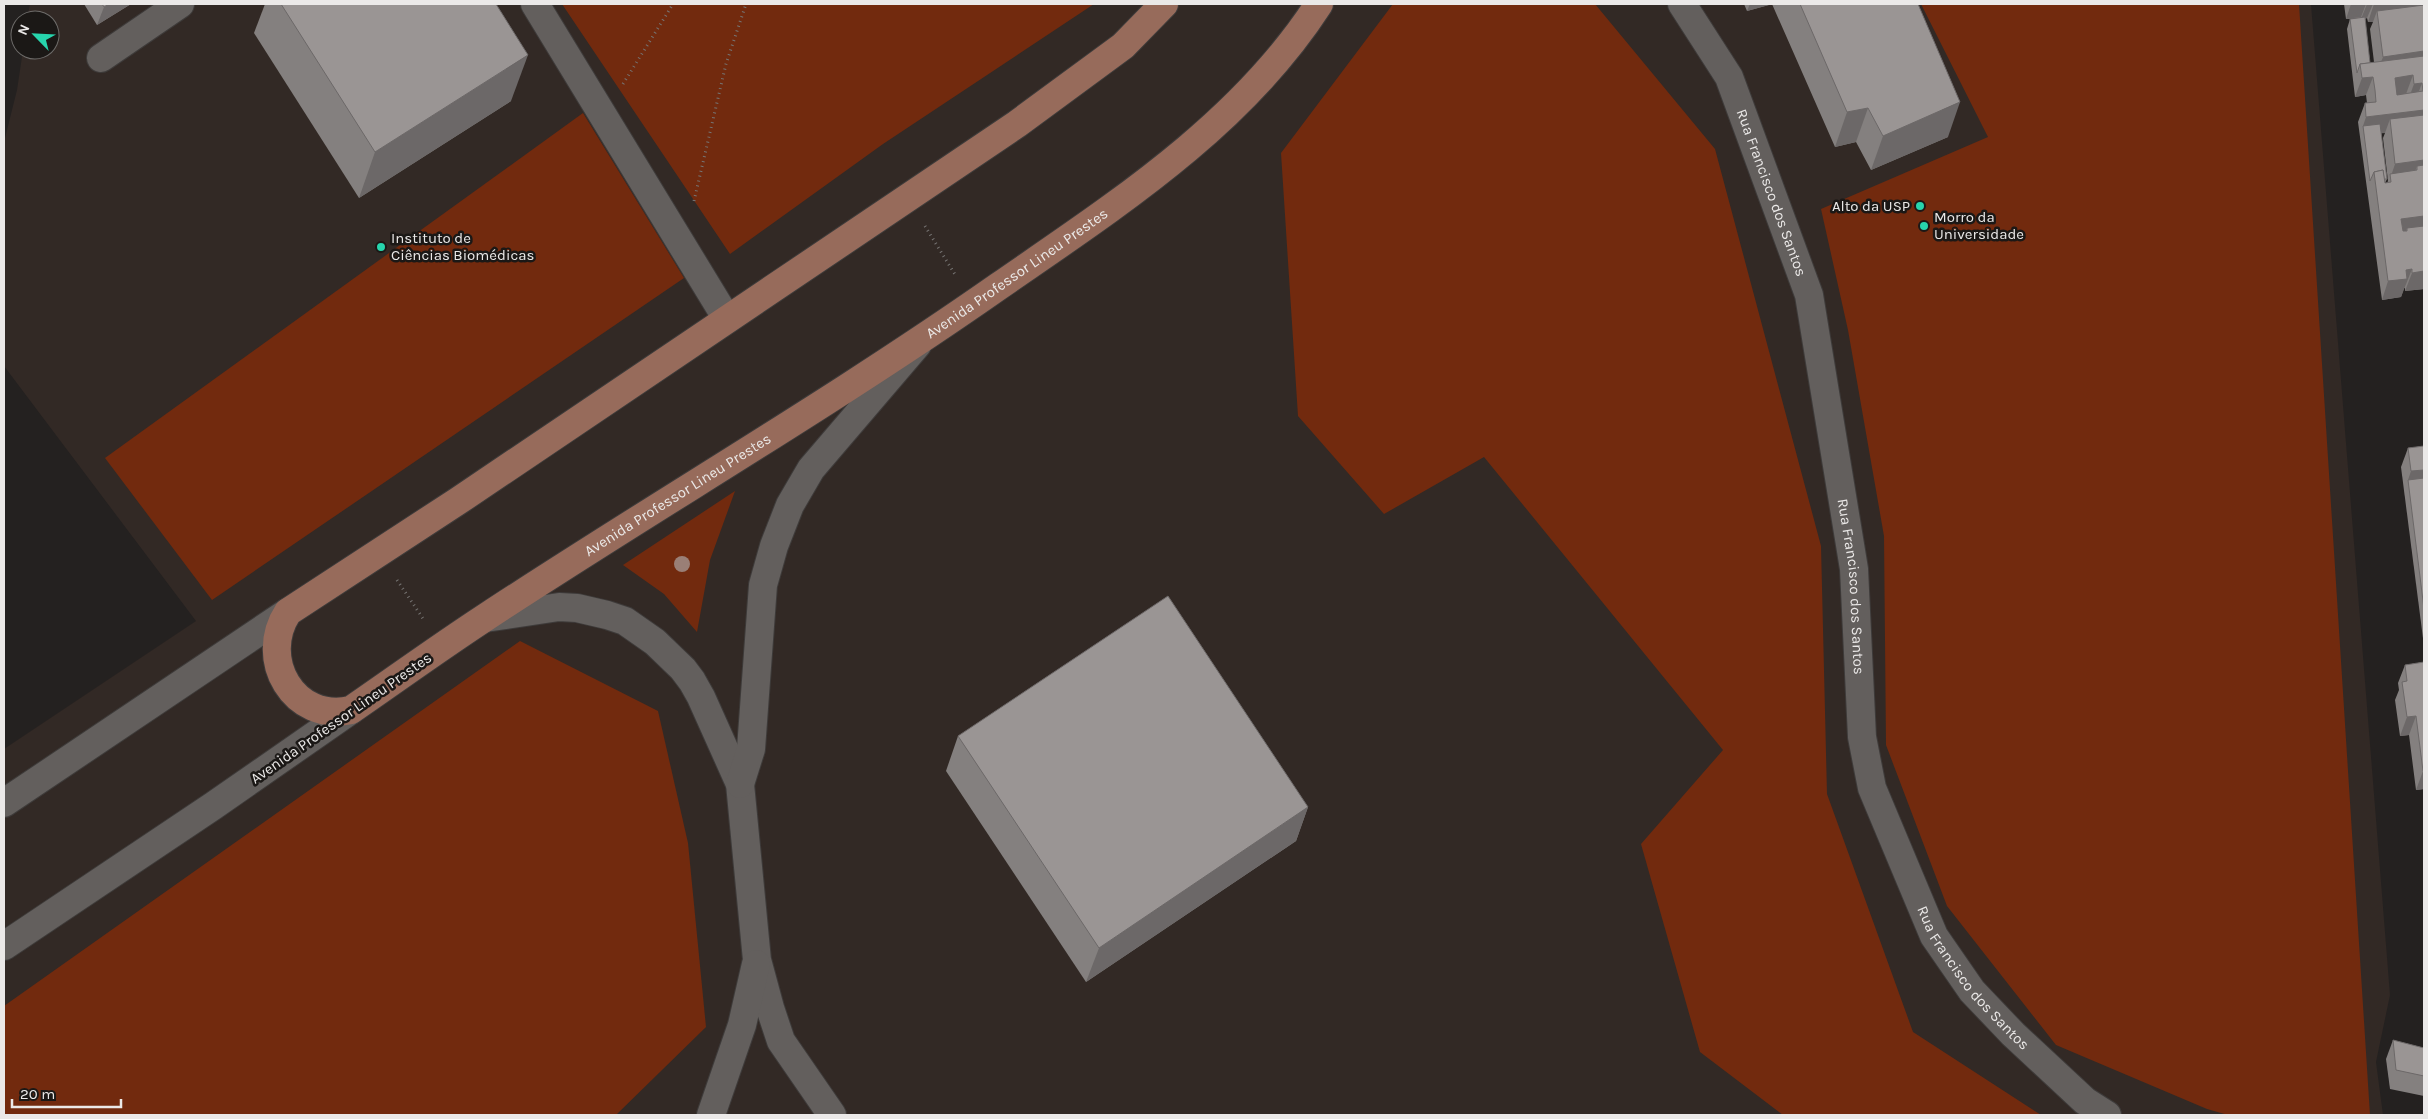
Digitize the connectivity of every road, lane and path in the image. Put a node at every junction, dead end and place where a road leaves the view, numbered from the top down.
1 (180, 4) edge
2 (535, 4) edge
3 (673, 4) edge
4 (746, 4) edge
5 (1164, 4) edge
6 (1319, 4) edge
7 (1682, 4) edge
8 (101, 58) dead end
9 (604, 114) junction
10 (908, 198) junction
11 (684, 246) junction
12 (974, 304) junction
13 (727, 319) junction
14 (921, 340) junction
15 (379, 552) junction
16 (288, 612) junction
17 (485, 618) junction
18 (442, 647) junction
19 (351, 710) junction
20 (740, 784) junction
21 (4, 803) edge
22 (4, 946) edge
23 (757, 960) junction
24 (711, 1115) edge
25 (832, 1115) edge
26 (2108, 1115) edge

1 - 8 street
2 - 9 street
3 - 9 path
4 - 11 path
5 - 10 main road
6 - 12 main road, Avenida Professor Lineu Prestes
7 - 26 street, Rua Francisco dos Santos
9 - 11 street
10 - 12 path
10 - 13 main road
11 - 13 street
12 - 14 main road, Avenida Professor Lineu Prestes
13 - 15 main road
14 - 17 main road, Avenida Professor Lineu Prestes
14 - 20 street
15 - 16 main road
15 - 18 path
16 - 19 main road
16 - 21 street
17 - 18 main road, Avenida Professor Lineu Prestes
17 - 20 street
18 - 19 main road, Avenida Professor Lineu Prestes
19 - 22 street, Avenida Professor Lineu Prestes
20 - 23 street
23 - 24 street
23 - 25 street

